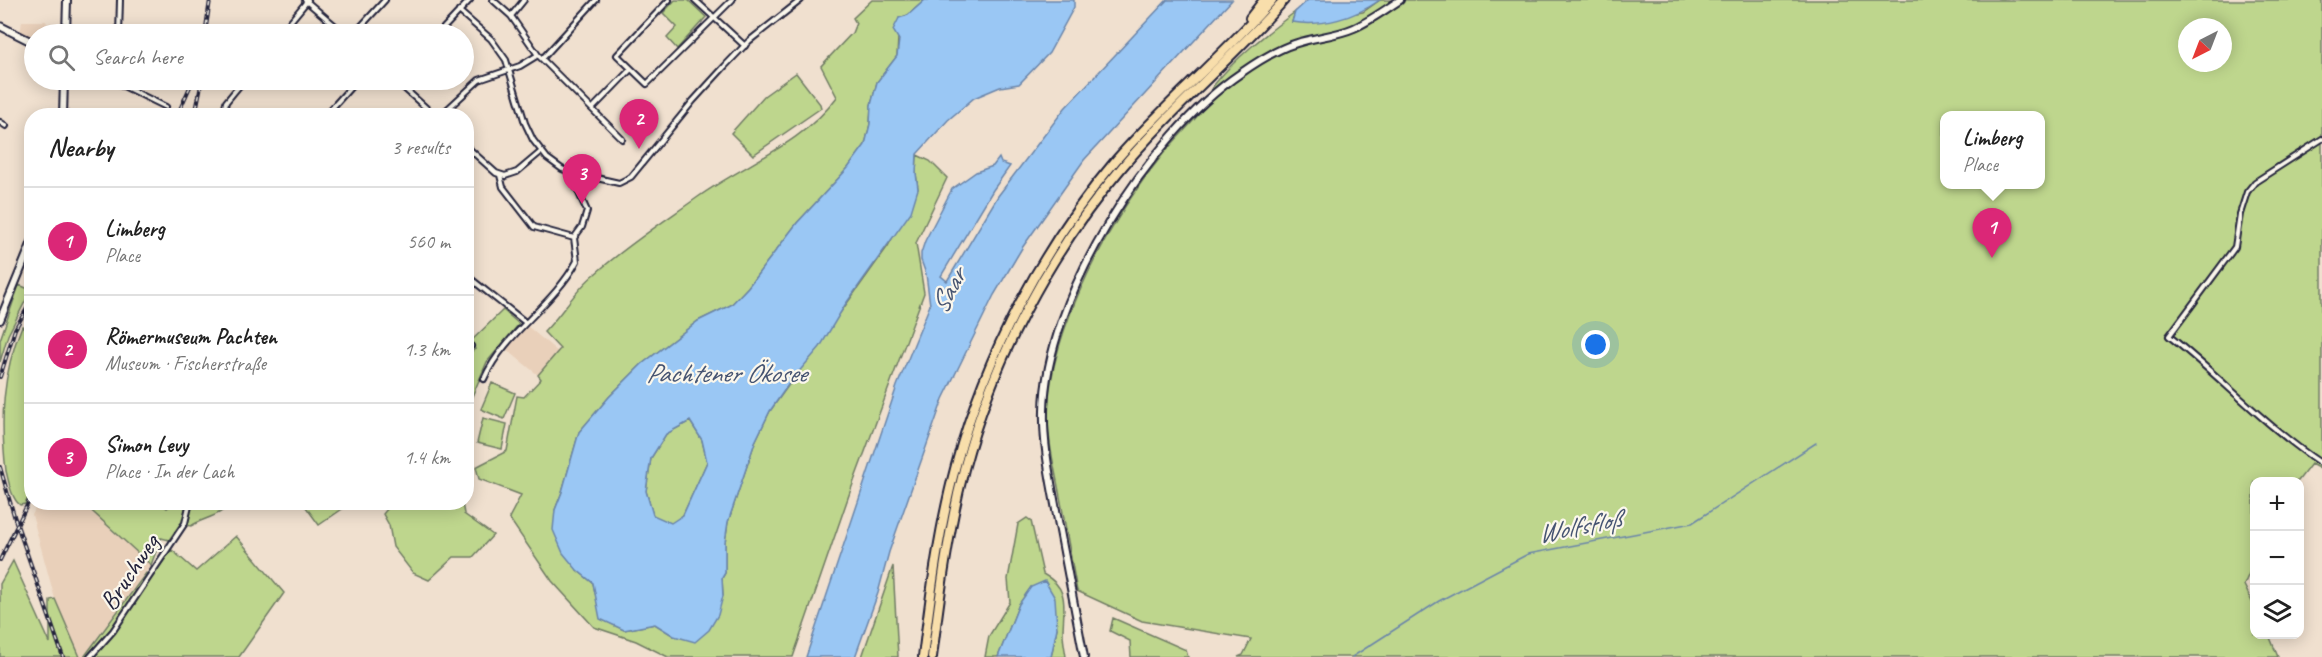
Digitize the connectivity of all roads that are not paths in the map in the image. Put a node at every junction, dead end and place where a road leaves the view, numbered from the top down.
1 (67, 0) edge
2 (120, 0) edge
3 (307, 0) edge
4 (385, 0) edge
5 (470, 0) edge
6 (493, 0) edge
7 (524, 0) edge
8 (596, 0) edge
9 (669, 0) edge
10 (695, 0) edge
11 (732, 0) edge
12 (801, 0) edge
13 (1264, 0) edge
14 (1272, 0) edge
15 (1286, 0) edge
16 (1400, 0) edge
17 (459, 11) junction
18 (511, 16) junction
19 (713, 16) junction
20 (66, 24) edge
21 (119, 24) edge
22 (288, 24) edge
23 (334, 24) edge
24 (363, 24) edge
25 (447, 24) edge
26 (473, 24) edge
27 (474, 25) edge
28 (0, 27) edge
29 (1241, 34) junction
30 (24, 38) edge
31 (745, 46) junction
32 (540, 57) junction
33 (509, 69) junction
34 (632, 69) junction
35 (474, 85) edge
36 (64, 90) edge
37 (132, 90) edge
38 (236, 90) edge
39 (348, 90) edge
40 (406, 90) edge
41 (468, 90) edge
42 (166, 107) dead end
43 (63, 108) edge
44 (225, 108) edge
45 (332, 108) edge
46 (426, 108) edge
47 (449, 108) edge
48 (592, 109) junction
49 (0, 122) edge
50 (6, 126) dead end
51 (622, 139) dead end
52 (2322, 139) edge
53 (542, 151) junction
54 (474, 153) edge
55 (570, 172) junction
56 (500, 175) junction
57 (574, 238) junction
58 (24, 262) edge
59 (474, 281) edge
60 (0, 320) edge
61 (525, 322) junction
62 (484, 380) dead end
63 (2322, 464) edge
64 (954, 490) junction
65 (188, 510) edge
66 (90, 657) edge
67 (923, 657) edge
68 (932, 657) edge
69 (1084, 657) edge

1 - 20 main road
2 - 21 street
3 - 22 street
3 - 23 street
4 - 24 street
5 - 17 street
6 - 18 street
7 - 18 street
8 - 32 street
9 - 34 street
10 - 19 street
11 - 19 street
12 - 31 street
13 - 29 highway
14 - 29 highway
15 - 64 highway
16 - 69 main road
17 - 25 street
17 - 26 street
18 - 32 street
19 - 31 street
19 - 34 street
27 - 33 street
28 - 30 main road
29 - 64 highway
31 - 55 street
32 - 33 street
32 - 48 street
33 - 35 street
33 - 53 street
34 - 48 street
36 - 43 main road
37 - 42 street
38 - 44 street
39 - 45 street
40 - 46 street
41 - 47 street
48 - 51 street
49 - 50 street
52 - 63 street
53 - 55 street
53 - 56 street
54 - 56 street
55 - 57 street
56 - 57 street
57 - 61 street
58 - 60 main road
59 - 61 street
61 - 62 street
64 - 67 highway
64 - 68 highway
65 - 66 street, Bruchweg

